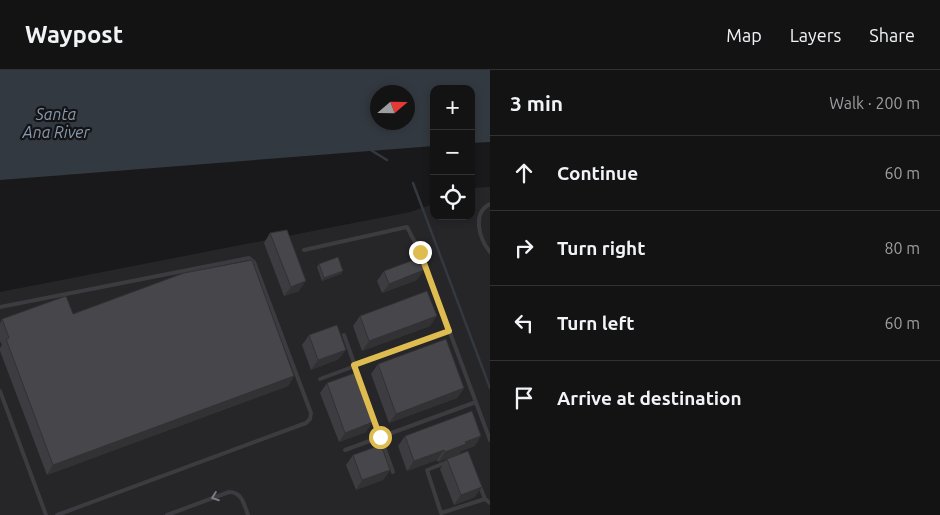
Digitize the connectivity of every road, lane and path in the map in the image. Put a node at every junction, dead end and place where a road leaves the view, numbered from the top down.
1 (490, 204) edge
2 (304, 250) dead end
3 (490, 252) edge
4 (0, 307) edge
5 (449, 331) junction
6 (344, 335) dead end
7 (354, 365) junction
8 (320, 379) dead end
9 (0, 391) edge
10 (476, 402) junction
11 (380, 437) junction
12 (490, 440) edge
13 (346, 450) dead end
14 (451, 461) edge
15 (393, 472) dead end
16 (478, 481) edge
17 (485, 499) junction
18 (490, 503) edge
19 (46, 515) edge
20 (57, 515) edge
21 (167, 515) edge
22 (248, 515) edge

1 - 3 lane
2 - 5 lane
4 - 20 lane
5 - 7 lane
5 - 10 lane
6 - 7 lane
7 - 8 lane
7 - 11 lane
9 - 19 lane
10 - 11 lane
10 - 12 lane
11 - 13 lane
11 - 15 lane
14 - 17 lane
16 - 17 lane
17 - 18 lane
22 -> 21 lane

